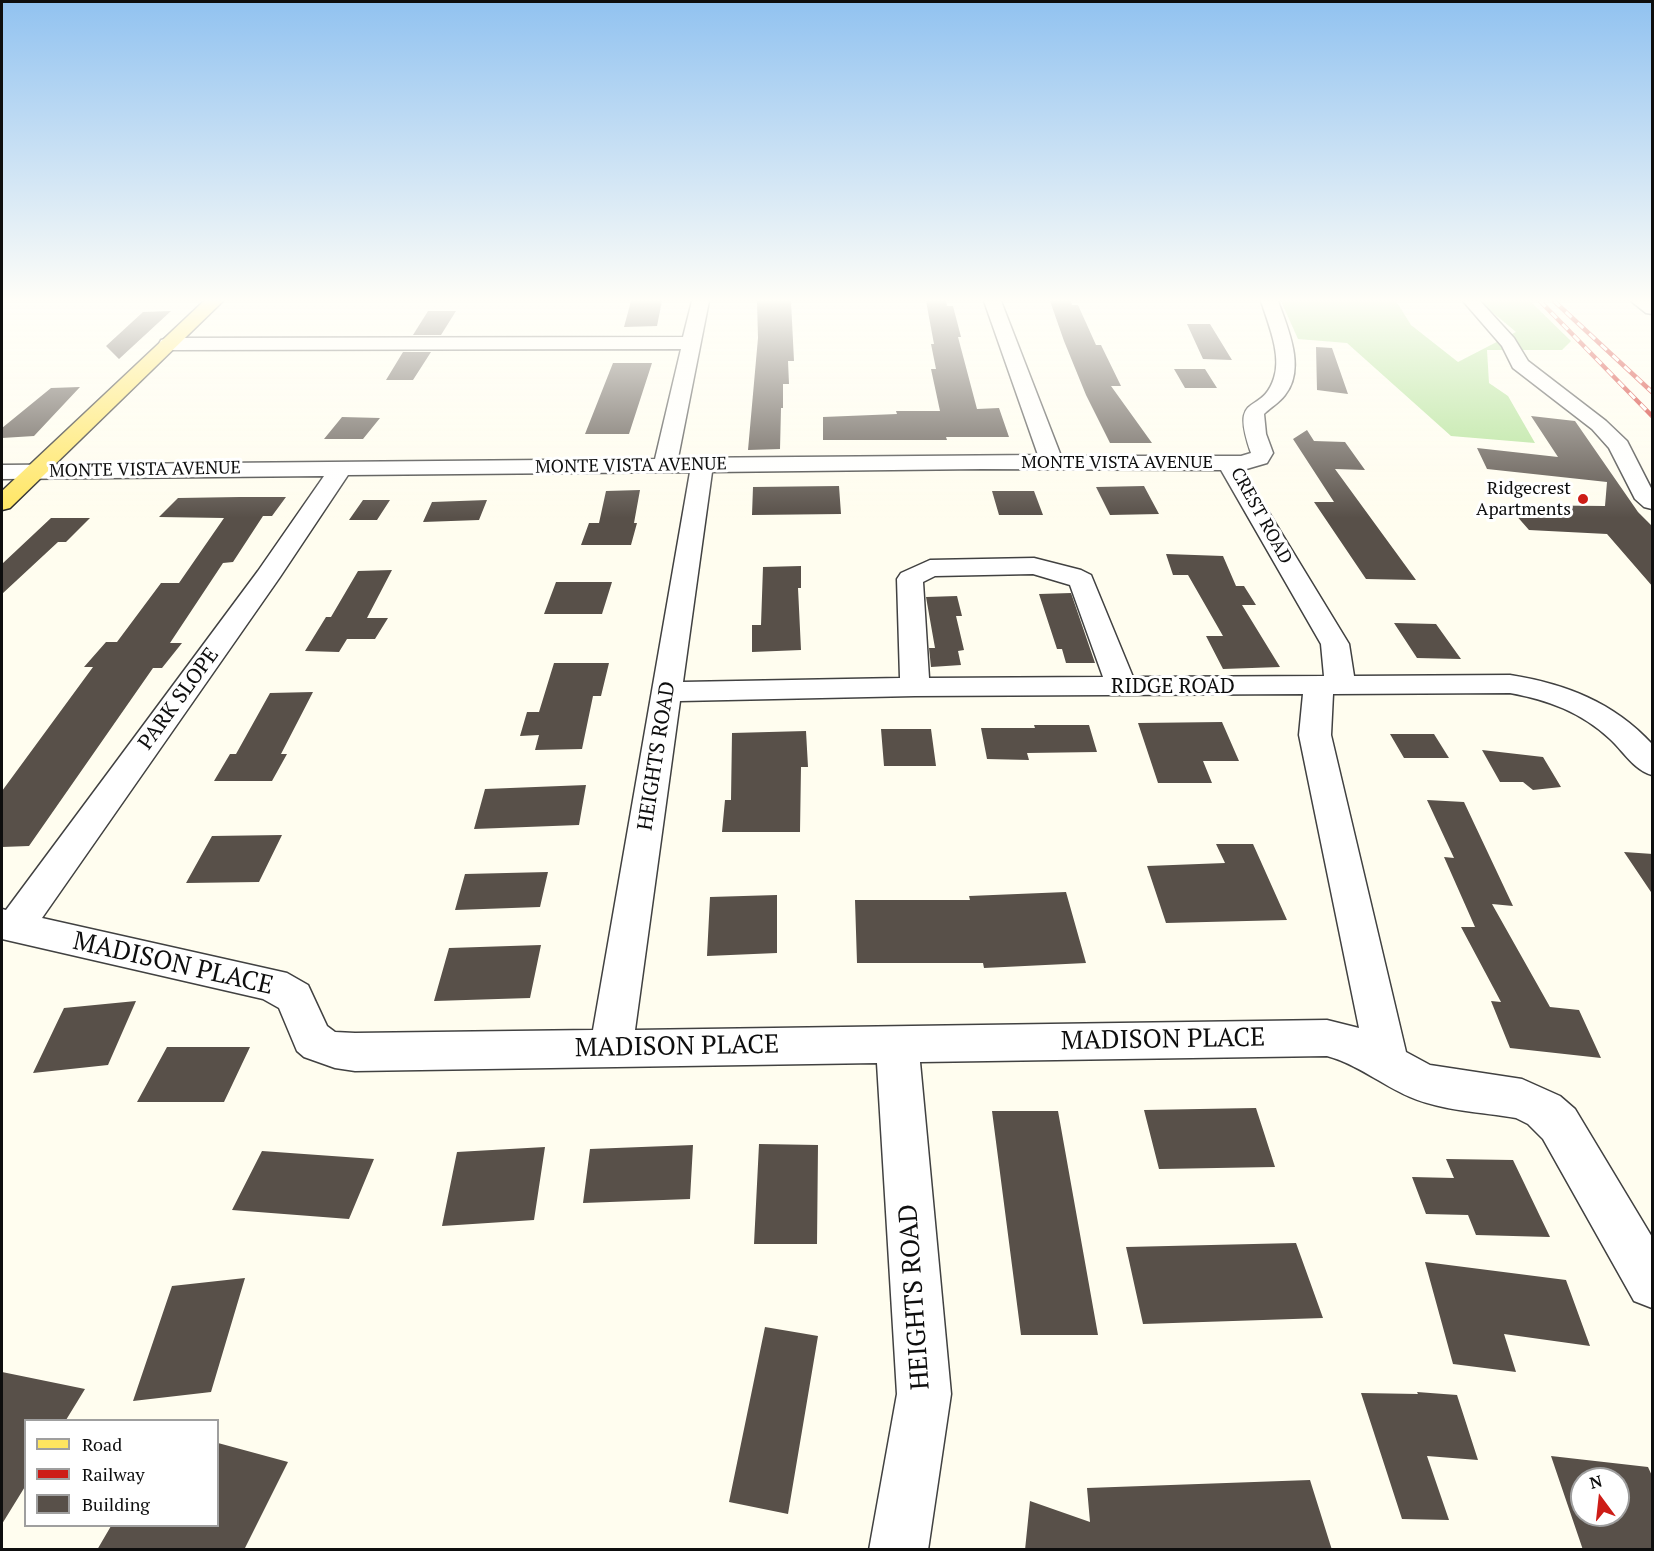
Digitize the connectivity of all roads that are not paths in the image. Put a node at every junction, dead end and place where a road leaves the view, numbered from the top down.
1 (137, 373) edge
2 (685, 373) edge
3 (1019, 373) edge
4 (1285, 373) edge
5 (1532, 373) edge
6 (1052, 462) junction
7 (1228, 463) junction
8 (665, 465) junction
9 (702, 465) junction
10 (341, 468) junction
11 (2, 472) edge
12 (34, 472) junction
13 (1653, 502) edge
14 (2, 503) edge
15 (1329, 686) junction
16 (915, 687) junction
17 (1122, 687) junction
18 (667, 692) junction
19 (1653, 764) edge
20 (8, 926) edge
21 (897, 1043) junction
22 (611, 1048) junction
23 (1387, 1063) junction
24 (1653, 1283) edge
25 (898, 1550) edge

1 - 12 main road
2 - 8 street
3 - 6 street
4 - 7 street, CREST ROAD
5 - 13 street
6 - 7 street, MONTE VISTA AVENUE
6 - 9 street, MONTE VISTA AVENUE
7 - 15 street, CREST ROAD
8 - 9 street, MONTE VISTA AVENUE
8 - 10 street, MONTE VISTA AVENUE
9 - 18 street, HEIGHTS ROAD
10 - 12 street, MONTE VISTA AVENUE
10 - 20 street, PARK SLOPE
11 - 12 street, MONTE VISTA AVENUE
12 - 14 main road
15 - 17 street, RIDGE ROAD
15 - 19 street, RIDGE ROAD
15 - 23 street, CREST ROAD
16 - 17 street, RIDGE ROAD
16 - 17 street
16 - 18 street, RIDGE ROAD
18 - 22 street, HEIGHTS ROAD
20 - 22 street, MADISON PLACE
21 - 22 street, MADISON PLACE
21 - 23 street, MADISON PLACE
21 - 25 street, HEIGHTS ROAD
23 - 24 street, MADISON PLACE

